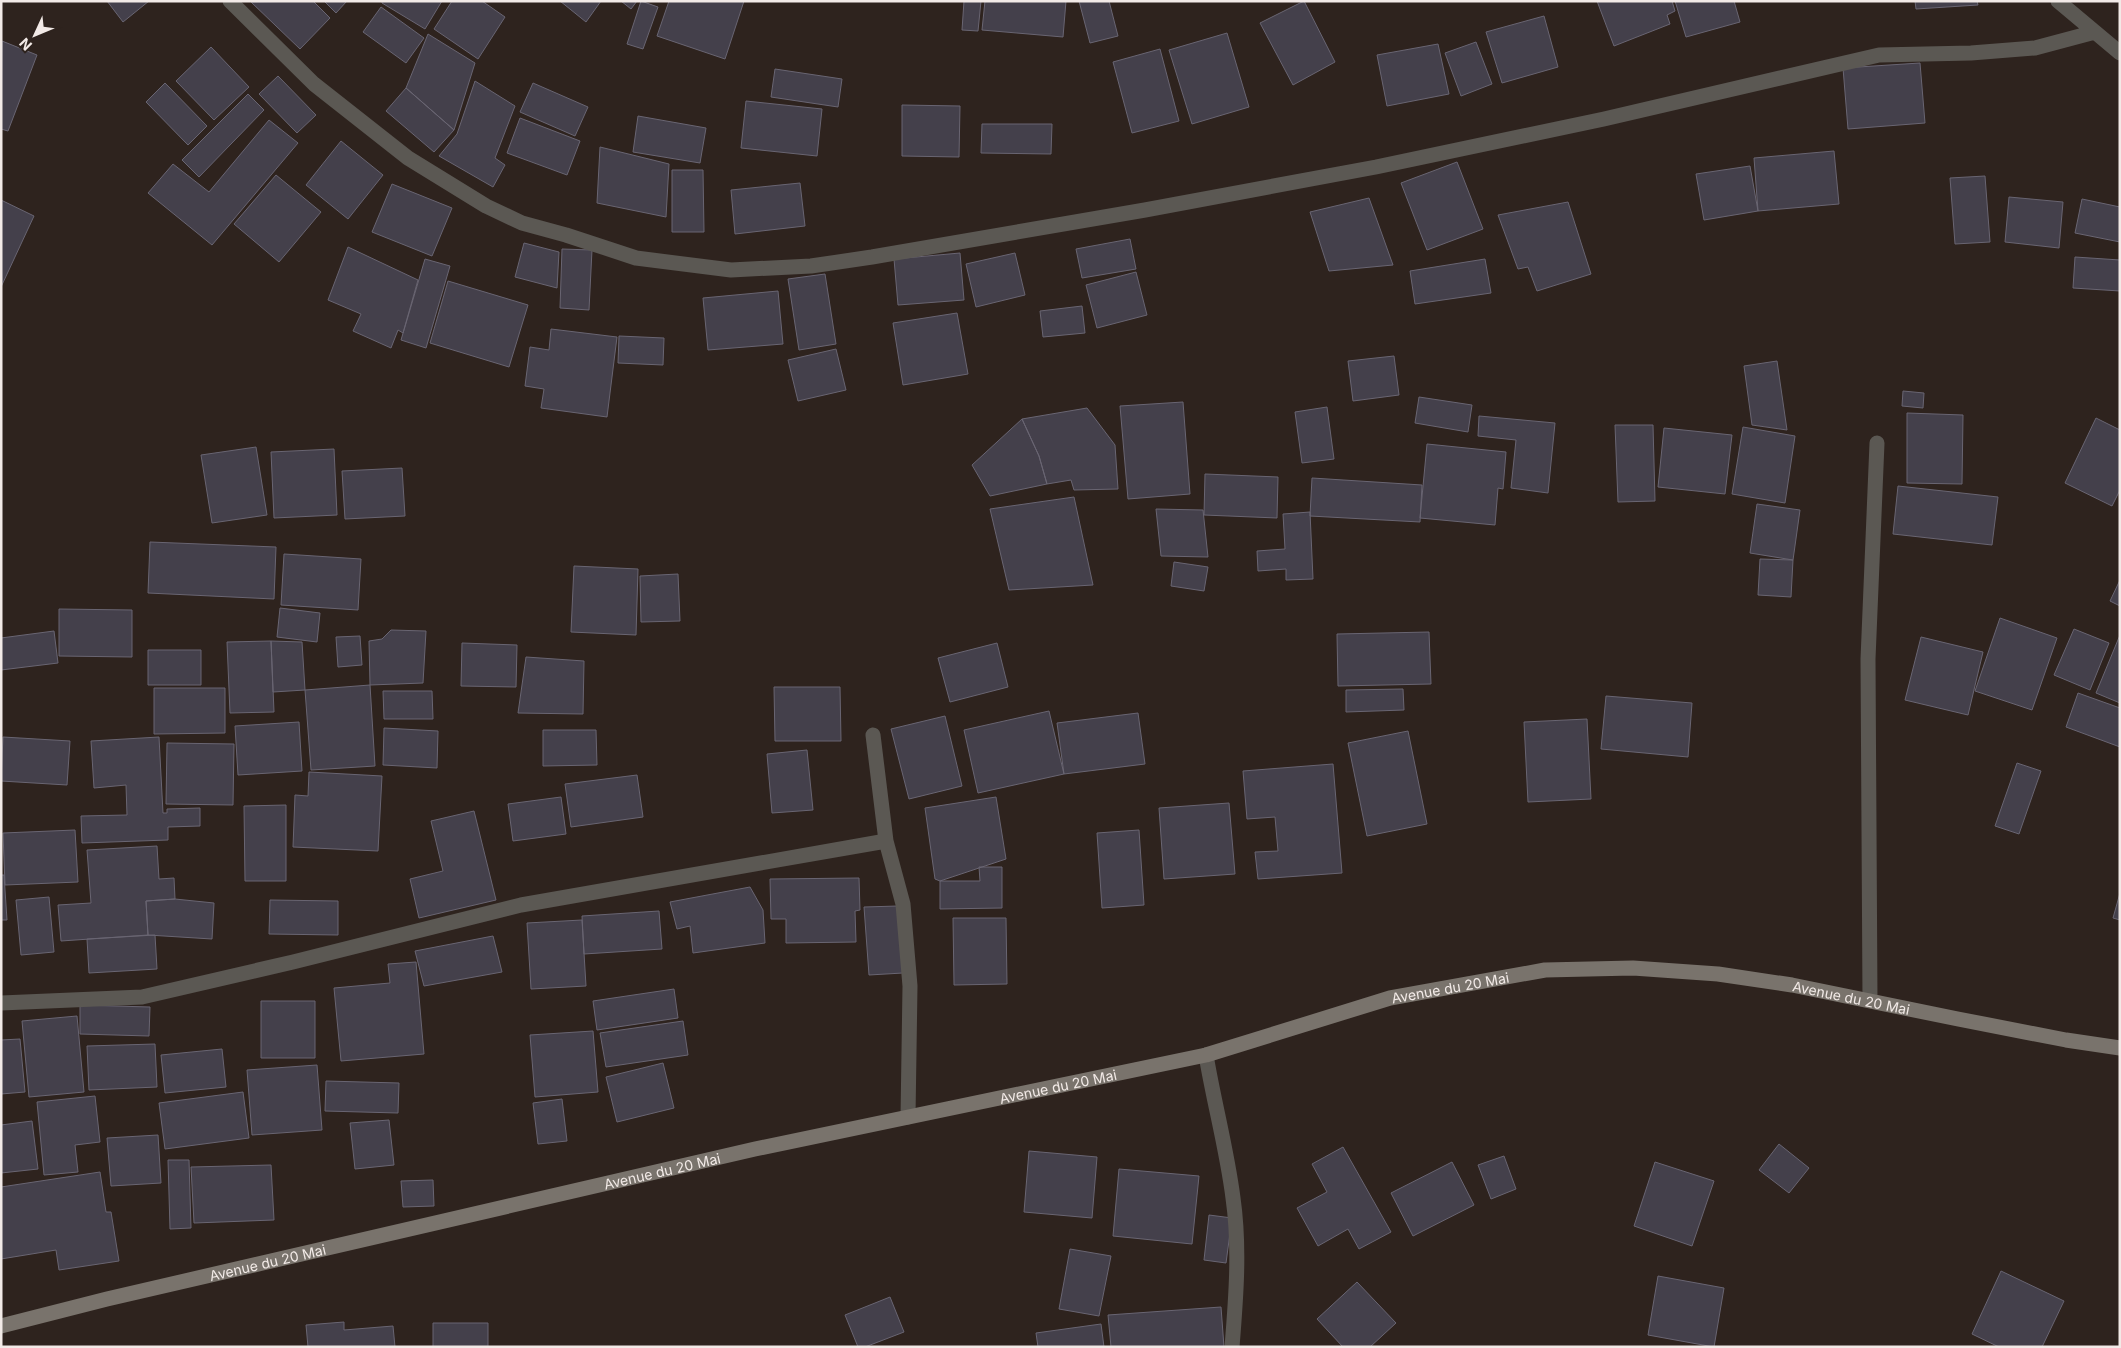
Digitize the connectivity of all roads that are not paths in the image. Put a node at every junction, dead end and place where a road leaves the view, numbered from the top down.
1 (230, 1) edge
2 (2058, 1) edge
3 (2095, 32) junction
4 (2120, 53) edge
5 (1877, 443) dead end
6 (873, 735) dead end
7 (886, 841) junction
8 (1870, 1000) junction
9 (1, 1003) edge
10 (2120, 1048) edge
11 (1206, 1055) junction
12 (908, 1117) junction
13 (1, 1326) edge
14 (1232, 1347) edge

1 - 3 street
2 - 3 street
3 - 4 street
5 - 8 street
6 - 7 street
7 - 9 street
7 - 12 street
8 - 10 main road, Avenue du 20 Mai
8 - 11 main road, Avenue du 20 Mai
11 - 12 main road, Avenue du 20 Mai
11 - 14 street
12 - 13 main road, Avenue du 20 Mai

